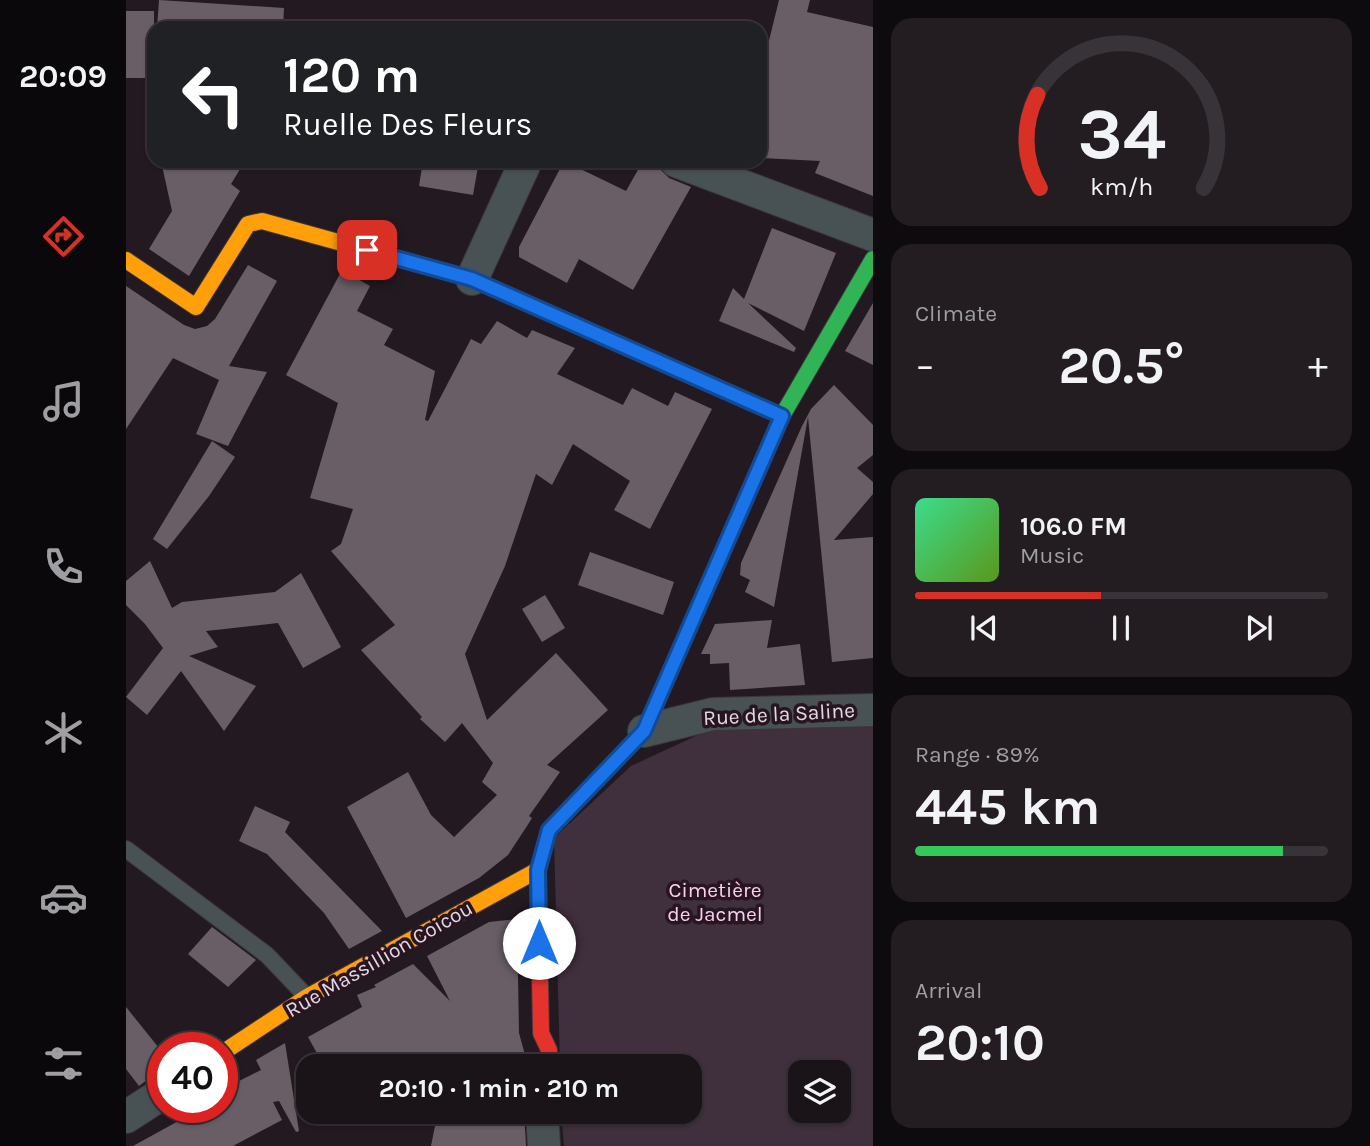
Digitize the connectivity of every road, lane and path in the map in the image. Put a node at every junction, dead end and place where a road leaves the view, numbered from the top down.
1 (523, 168) edge
2 (695, 168) edge
3 (873, 235) edge
4 (873, 259) edge
5 (126, 260) edge
6 (472, 279) junction
7 (782, 416) junction
8 (873, 709) edge
9 (644, 731) junction
10 (126, 849) edge
11 (538, 870) junction
12 (307, 997) junction
13 (238, 1042) edge
14 (549, 1054) edge
15 (147, 1103) edge
16 (126, 1117) edge
17 (543, 1124) edge
18 (544, 1146) edge

1 - 6 street
2 - 3 street
4 - 7 street
5 - 6 street
6 - 7 street
7 - 9 street
8 - 9 street, Rue de la Saline
9 - 11 street
10 - 12 lane
11 - 12 street, Rue Massillion Coicou
11 - 14 street
12 - 13 street, Rue Massillion Coicou
15 - 16 street
17 - 18 street

